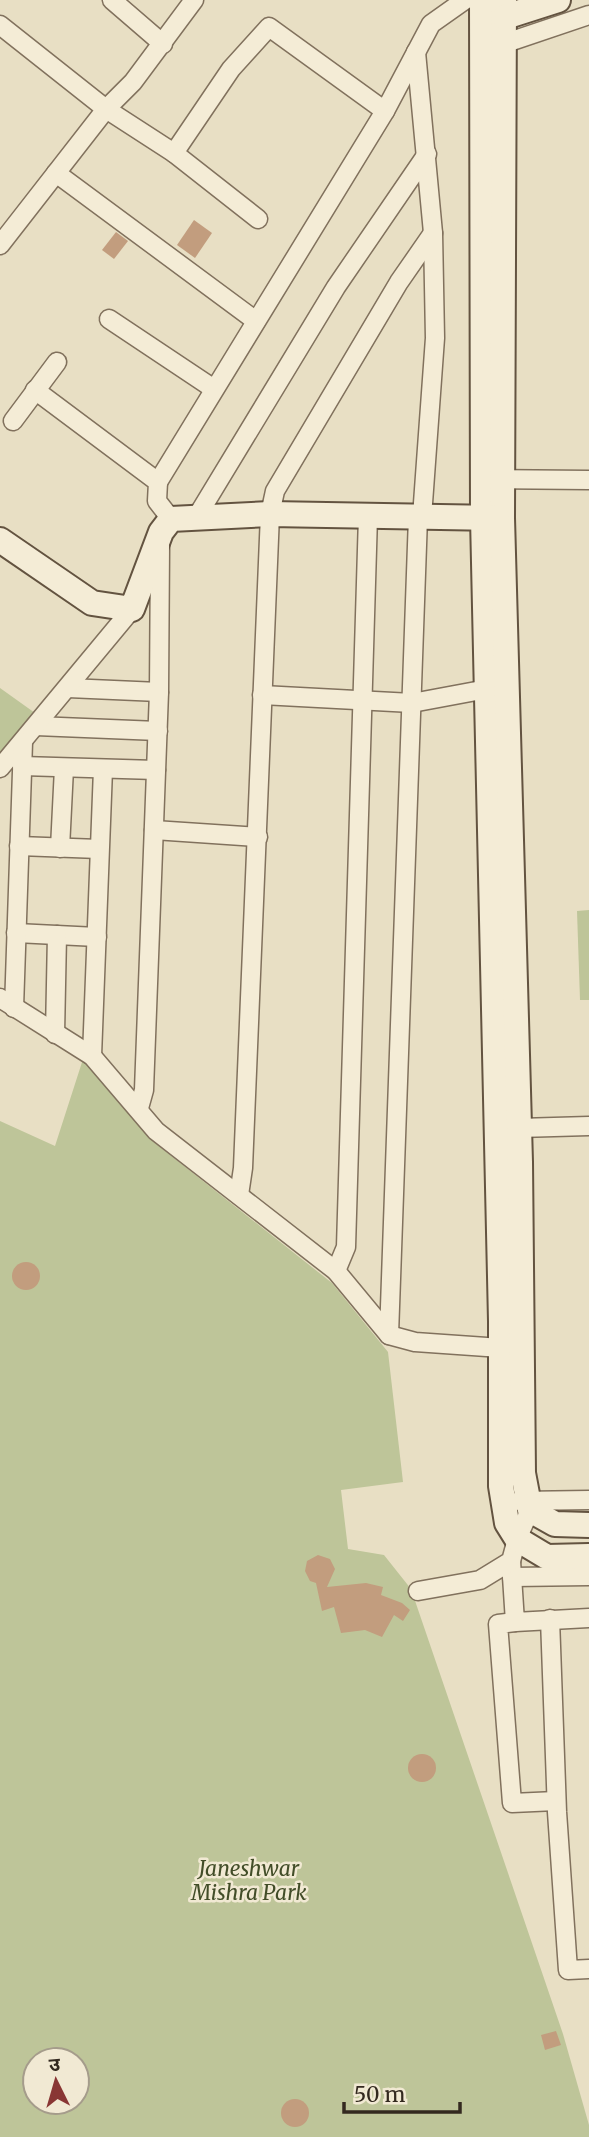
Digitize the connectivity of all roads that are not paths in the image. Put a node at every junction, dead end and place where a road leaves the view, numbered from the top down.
1 (112, 0) edge
2 (194, 0) edge
3 (465, 0) edge
4 (482, 0) edge
5 (558, 0) edge
6 (504, 8) edge
7 (589, 15) edge
8 (0, 25) edge
9 (506, 43) junction
10 (163, 44) junction
11 (416, 52) junction
12 (107, 109) junction
13 (385, 111) junction
14 (174, 153) junction
15 (427, 154) junction
16 (56, 173) junction
17 (258, 219) dead end
18 (433, 233) junction
19 (0, 245) edge
20 (109, 318) dead end
21 (256, 321) junction
22 (57, 362) dead end
23 (214, 389) junction
24 (35, 390) junction
25 (13, 421) dead end
26 (492, 479) junction
27 (589, 480) edge
28 (158, 482) junction
29 (270, 514) junction
30 (368, 516) junction
31 (420, 517) junction
32 (493, 518) junction
33 (176, 523) junction
34 (0, 540) edge
35 (132, 609) junction
36 (68, 688) junction
37 (487, 690) junction
38 (159, 692) junction
39 (262, 695) junction
40 (363, 700) junction
41 (412, 702) junction
42 (36, 726) junction
43 (158, 732) junction
44 (23, 742) junction
45 (22, 766) junction
46 (0, 768) edge
47 (64, 768) junction
48 (103, 769) junction
49 (156, 770) junction
50 (154, 830) junction
51 (258, 837) junction
52 (19, 846) junction
53 (60, 848) junction
54 (99, 849) junction
55 (16, 933) junction
56 (57, 935) junction
57 (97, 937) junction
58 (7, 1003) edge
59 (55, 1034) junction
60 (92, 1056) junction
61 (139, 1108) junction
62 (589, 1126) edge
63 (519, 1128) junction
64 (239, 1195) junction
65 (336, 1271) junction
66 (389, 1335) junction
67 (501, 1348) junction
68 (504, 1500) junction
69 (589, 1500) edge
70 (529, 1505) junction
71 (589, 1525) edge
72 (589, 1556) edge
73 (513, 1559) junction
74 (589, 1576) edge
75 (418, 1591) dead end
76 (589, 1618) edge
77 (550, 1619) junction
78 (515, 1622) junction
79 (556, 1801) junction
80 (589, 1969) edge

1 - 10 street
2 - 10 street
3 - 11 street
4 - 26 street
5 - 6 street
6 - 9 street
7 - 9 street
8 - 12 street
9 - 26 street
10 - 12 street
11 - 13 street
11 - 15 street
12 - 14 street
12 - 16 street
13 - 14 street
13 - 21 street
14 - 17 street
15 - 18 street
15 - 33 street
16 - 19 street
16 - 21 street
18 - 29 street
18 - 31 street
20 - 23 street
21 - 23 street
22 - 24 street
23 - 28 street
24 - 25 street
24 - 28 street
26 - 27 street
26 - 32 street
28 - 33 street
29 - 30 street
29 - 33 street
29 - 39 street
30 - 31 street
30 - 40 street
31 - 32 street
31 - 41 street
32 - 37 street
32 - 63 street
33 - 35 street
33 - 38 street
34 - 35 street
35 - 36 street
36 - 38 street
36 - 42 street
37 - 41 street
37 - 67 street
38 - 43 street
39 - 40 street
39 - 51 street
40 - 41 street
40 - 65 street
41 - 66 street
42 - 43 street
42 - 44 street
43 - 49 street
44 - 45 street
44 - 46 street
45 - 47 street
45 - 52 street
47 - 48 street
47 - 53 street
48 - 49 street
48 - 54 street
49 - 50 street
50 - 51 street
50 - 61 street
51 - 64 street
52 - 53 street
52 - 55 street
53 - 54 street
54 - 57 street
55 - 56 street
55 - 58 street
56 - 57 street
56 - 59 street
57 - 60 street
58 - 59 street
59 - 60 street
60 - 61 street
61 - 64 street
62 - 63 street
63 - 70 street
64 - 65 street
65 - 66 street
66 - 67 street
67 - 68 street
68 - 70 street
68 - 73 street
69 - 70 street
70 - 71 street
70 - 73 street
72 - 73 street
73 - 74 street
73 - 75 street
73 - 78 street
76 - 77 street
77 - 78 street
77 - 79 street
78 - 79 street
79 - 80 street

